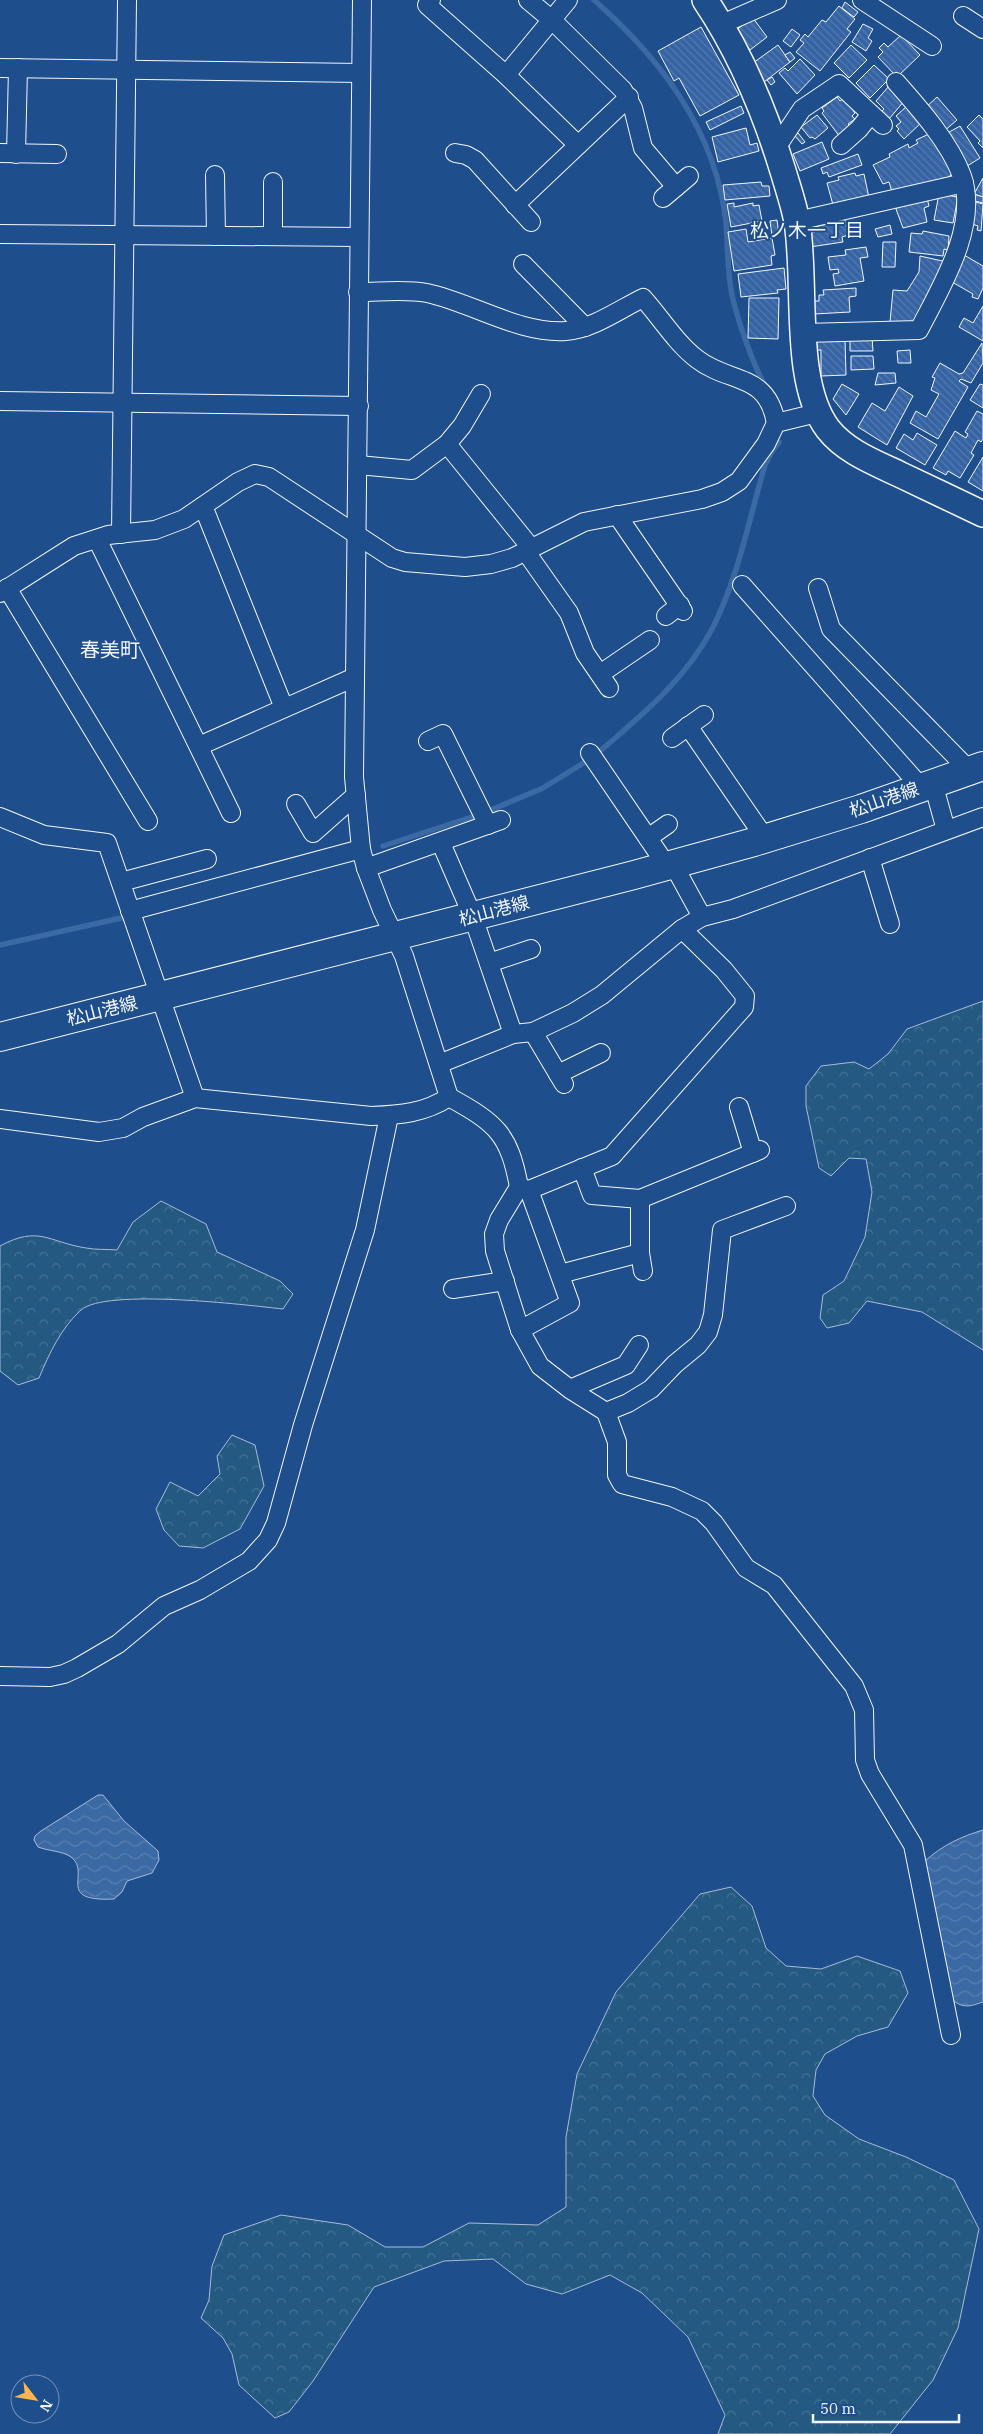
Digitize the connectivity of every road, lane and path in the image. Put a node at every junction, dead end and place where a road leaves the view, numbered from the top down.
1 (127, 0) edge
2 (362, 0) edge
3 (431, 0) edge
4 (528, 0) edge
5 (568, 0) edge
6 (705, 0) edge
7 (777, 0) edge
8 (872, 3) edge
9 (963, 16) dead end
10 (552, 20) junction
11 (720, 25) junction
12 (982, 26) edge
13 (932, 46) dead end
14 (0, 68) edge
15 (18, 68) junction
16 (127, 70) junction
17 (361, 73) junction
18 (506, 75) junction
19 (896, 82) dead end
20 (629, 97) junction
21 (841, 144) dead end
22 (578, 145) junction
23 (776, 148) junction
24 (455, 153) dead end
25 (8, 154) edge
26 (57, 154) dead end
27 (215, 175) dead end
28 (273, 182) dead end
29 (964, 184) junction
30 (676, 187) dead end
31 (516, 205) junction
32 (797, 221) junction
33 (531, 222) dead end
34 (0, 234) edge
35 (123, 235) junction
36 (216, 236) junction
37 (274, 236) junction
38 (358, 237) junction
39 (523, 264) dead end
40 (358, 292) junction
41 (585, 327) junction
42 (804, 333) junction
43 (481, 394) dead end
44 (0, 401) edge
45 (123, 403) junction
46 (359, 406) junction
47 (817, 412) junction
48 (776, 423) junction
49 (447, 444) junction
50 (358, 465) junction
51 (203, 506) junction
52 (983, 514) edge
53 (617, 515) junction
54 (121, 534) junction
55 (357, 537) junction
56 (97, 539) junction
57 (529, 550) junction
58 (742, 585) dead end
59 (818, 588) dead end
60 (4, 590) edge
61 (676, 611) dead end
62 (650, 640) dead end
63 (355, 677) junction
64 (284, 708) junction
65 (704, 715) dead end
66 (688, 726) junction
67 (672, 738) dead end
68 (428, 741) dead end
69 (199, 746) junction
70 (590, 753) dead end
71 (976, 768) edge
72 (927, 785) junction
73 (356, 795) junction
74 (296, 804) dead end
75 (231, 812) dead end
76 (0, 817) edge
77 (983, 817) edge
78 (148, 821) dead end
79 (668, 824) dead end
80 (946, 830) junction
81 (648, 838) junction
82 (765, 838) junction
83 (441, 843) junction
84 (362, 849) junction
85 (870, 858) junction
86 (207, 859) dead end
87 (670, 865) junction
88 (366, 868) junction
89 (121, 882) junction
90 (130, 911) junction
91 (473, 916) junction
92 (702, 917) junction
93 (890, 924) dead end
94 (682, 929) junction
95 (396, 936) junction
96 (531, 949) dead end
97 (488, 963) junction
98 (160, 996) junction
99 (533, 1032) junction
100 (512, 1034) junction
101 (0, 1037) edge
102 (601, 1053) dead end
103 (439, 1064) junction
104 (449, 1097) junction
105 (195, 1098) junction
106 (739, 1107) dead end
107 (389, 1116) junction
108 (0, 1119) edge
109 (582, 1168) junction
110 (524, 1189) junction
111 (640, 1199) junction
112 (786, 1206) dead end
113 (640, 1252) junction
114 (643, 1271) dead end
115 (560, 1274) junction
116 (505, 1281) junction
117 (453, 1289) dead end
118 (520, 1330) junction
119 (639, 1345) dead end
120 (570, 1389) junction
121 (606, 1412) junction
122 (0, 1676) edge
123 (951, 2035) dead end

1 - 16 street
2 - 17 street
3 - 18 street
4 - 10 street
5 - 10 street
6 - 11 main road
7 - 11 street
8 - 13 street
9 - 12 street
10 - 18 street
10 - 20 street
11 - 23 main road
14 - 15 street
15 - 16 street
15 - 25 street
16 - 17 street
16 - 35 street
17 - 38 street
18 - 22 street
19 - 29 street
20 - 22 street
20 - 30 street
21 - 23 street
22 - 31 street
23 - 32 main road
24 - 31 street
25 - 26 street
27 - 36 street
28 - 37 street
29 - 32 street
29 - 42 street
31 - 33 street
32 - 42 main road
34 - 35 street
35 - 36 street
35 - 45 street
36 - 37 street
37 - 38 street
38 - 40 street
39 - 41 street
40 - 41 street
40 - 46 street
41 - 48 street
42 - 47 main road
43 - 49 street
44 - 45 street
45 - 46 street
45 - 54 street
46 - 50 street
47 - 48 street
47 - 52 main road
48 - 53 street
49 - 50 street
49 - 57 street
50 - 55 street
51 - 54 street
51 - 55 street
51 - 64 street
53 - 57 street
53 - 61 street
54 - 56 street
55 - 57 street
55 - 63 street
56 - 60 street
56 - 69 street
57 - 62 street
58 - 72 street
59 - 71 street
60 - 78 street
63 - 64 street
63 - 73 street
64 - 69 street
65 - 66 street
66 - 67 street
66 - 82 street
68 - 83 street
69 - 75 street
70 - 81 street
71 - 72 main road, 松山港線
72 - 80 street
72 - 82 main road, 松山港線
73 - 74 street
73 - 84 street
76 - 89 street
77 - 80 street
79 - 81 street
80 - 85 street
81 - 87 street
82 - 87 main road, 松山港線
83 - 88 street
83 - 91 street
84 - 88 street
84 - 90 street
85 - 92 street
85 - 93 street
86 - 89 street
87 - 91 main road, 松山港線
87 - 92 street
88 - 95 street
89 - 90 street
90 - 98 street
91 - 95 main road, 松山港線
91 - 97 street
92 - 94 street
94 - 99 street
94 - 109 street
95 - 98 main road, 松山港線
95 - 103 street
96 - 97 street
97 - 100 street
98 - 101 main road, 松山港線
98 - 105 street
99 - 100 street
99 - 102 street
100 - 103 street
103 - 104 street
104 - 107 street
104 - 110 street
105 - 107 street
105 - 108 street
106 - 111 street
107 - 122 street
109 - 110 street
109 - 111 street
110 - 115 street
110 - 116 street
111 - 113 street
112 - 121 street
113 - 114 street
113 - 115 street
115 - 118 street
116 - 117 street
116 - 118 street
118 - 120 street
119 - 120 street
120 - 121 street
121 - 123 street

